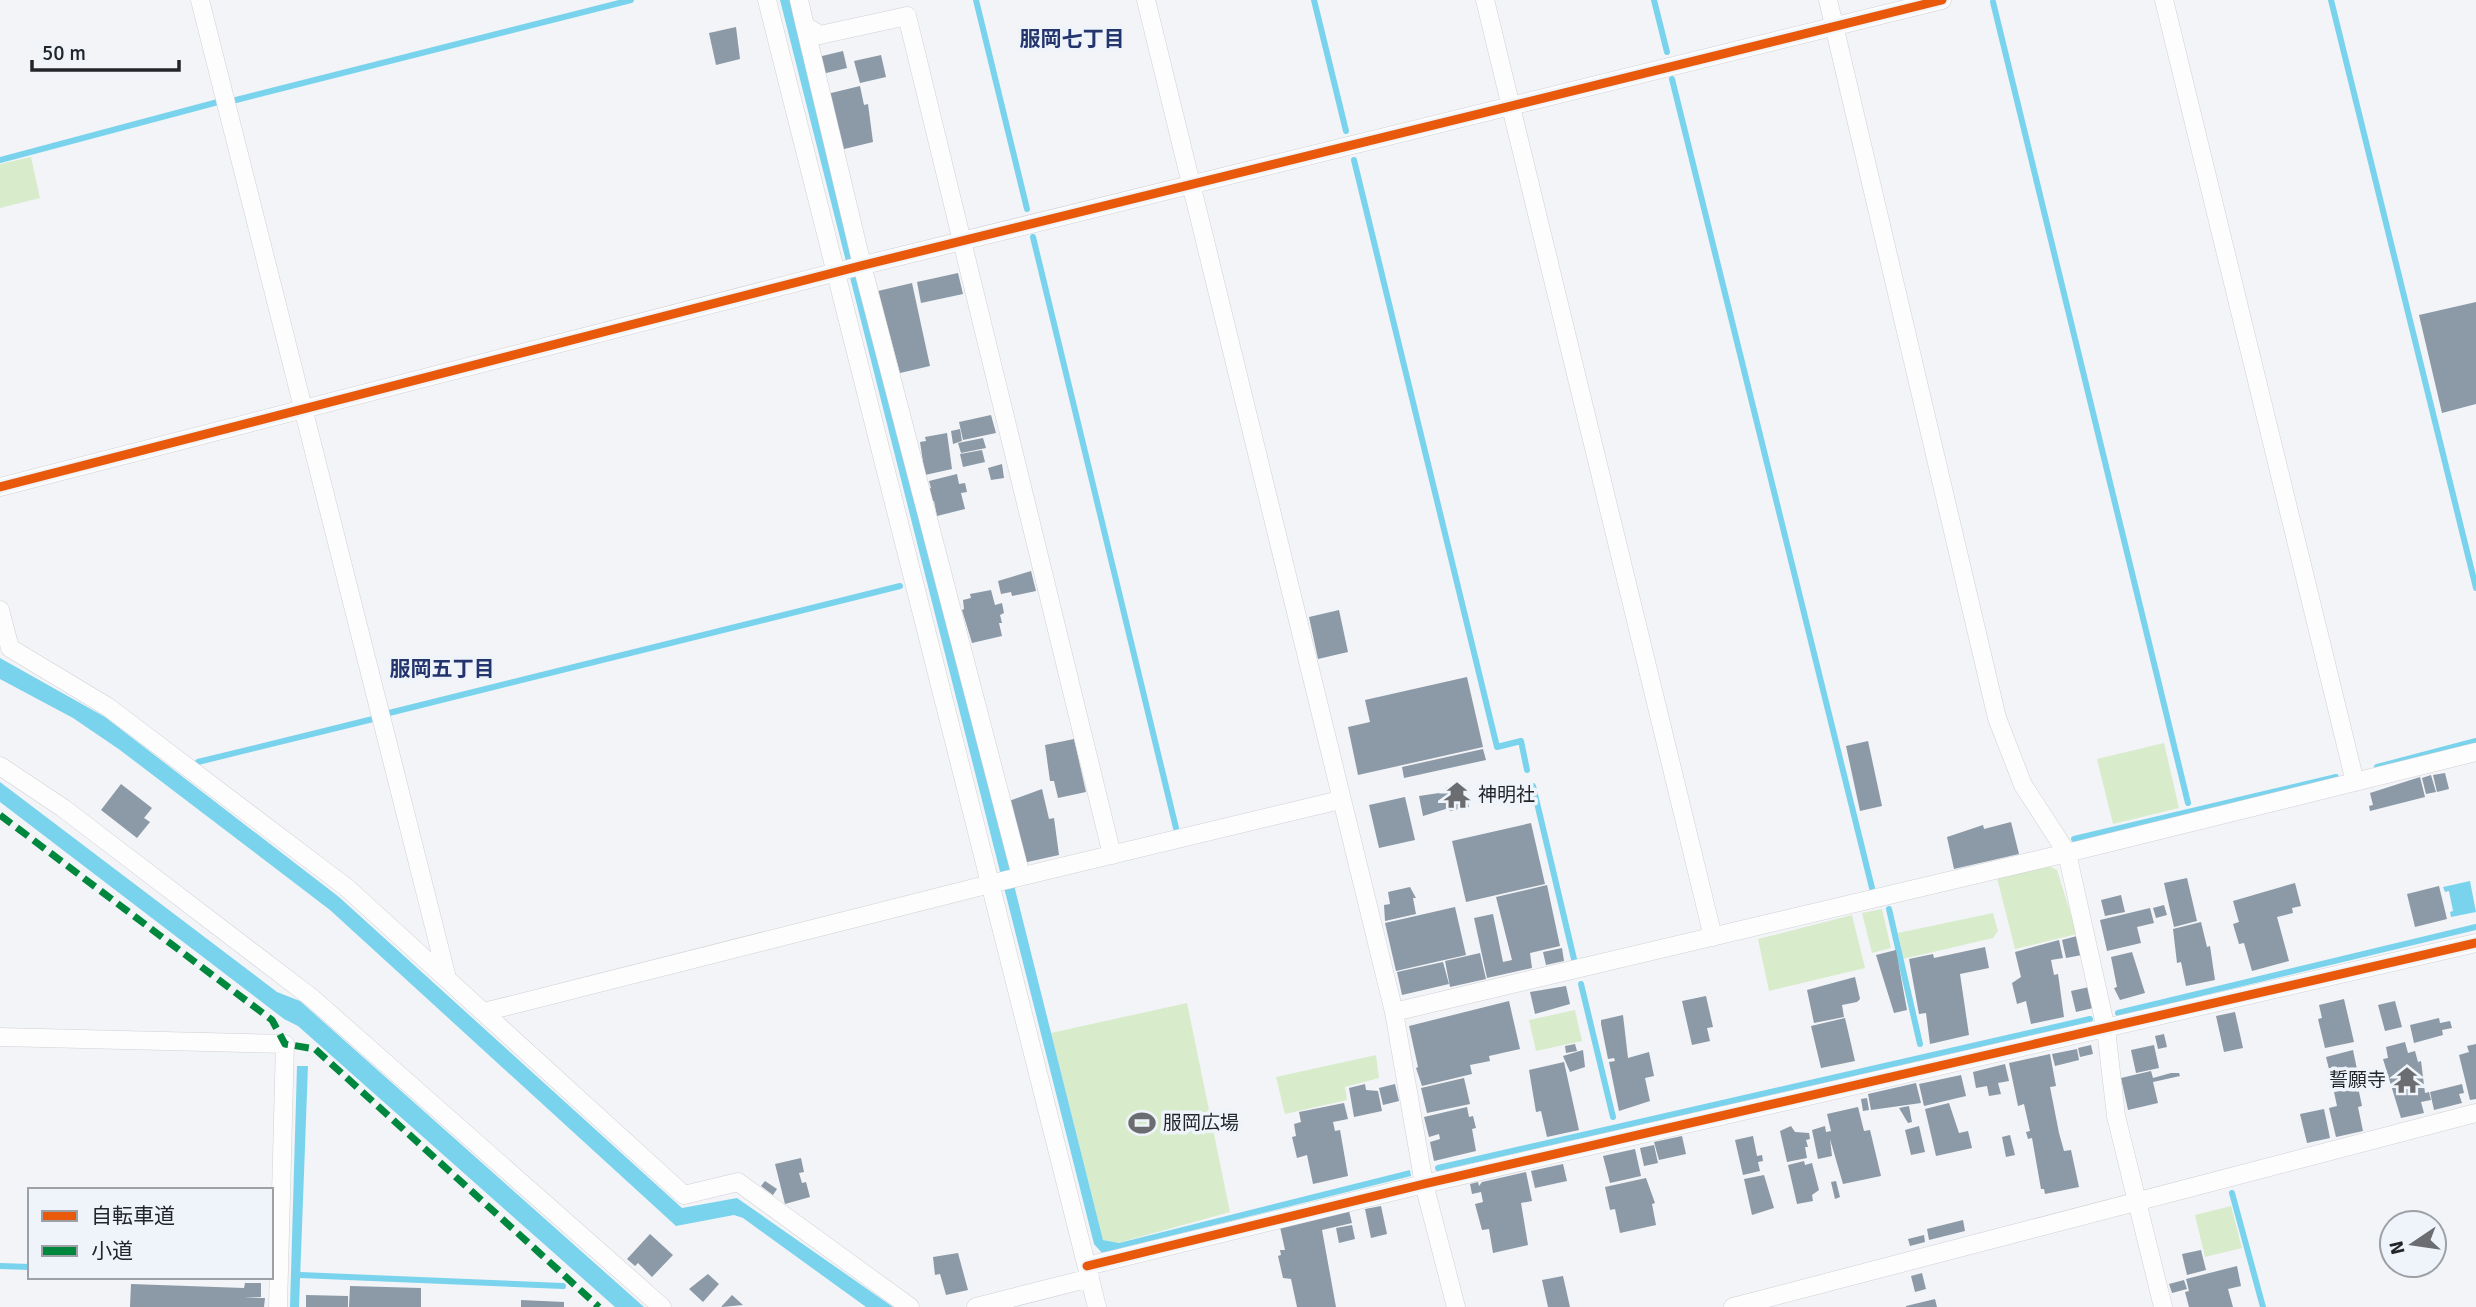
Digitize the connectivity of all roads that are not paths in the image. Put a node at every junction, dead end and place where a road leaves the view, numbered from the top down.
1 (200, 0) edge
2 (767, 0) edge
3 (799, 0) edge
4 (1146, 0) edge
5 (1485, 0) edge
6 (1829, 0) edge
7 (1942, 0) edge
8 (2164, 0) edge
9 (805, 26) junction
10 (1835, 26) junction
11 (1511, 106) junction
12 (1190, 185) junction
13 (962, 241) junction
14 (861, 266) junction
15 (836, 272) junction
16 (303, 408) junction
17 (0, 487) edge
18 (0, 610) edge
19 (2476, 752) edge
20 (0, 766) edge
21 (2355, 782) junction
22 (1340, 800) junction
23 (2067, 853) junction
24 (1112, 855) junction
25 (1021, 876) junction
26 (990, 884) junction
27 (1713, 937) junction
28 (2476, 943) edge
29 (447, 978) junction
30 (484, 1012) junction
31 (1394, 1013) junction
32 (2106, 1029) junction
33 (0, 1037) edge
34 (2476, 1113) edge
35 (1424, 1184) junction
36 (2136, 1203) junction
37 (1088, 1272) junction
38 (278, 1307) edge
39 (662, 1307) edge
40 (910, 1307) edge
41 (976, 1307) edge
42 (1097, 1307) edge
43 (1457, 1307) edge
44 (1732, 1307) edge
45 (2163, 1307) edge

1 - 16 street
2 - 15 street
3 - 9 street
4 - 12 street
5 - 11 street
6 - 10 street
7 - 10 street
8 - 21 street
9 - 13 street
9 - 14 street
10 - 11 street
10 - 23 street
11 - 12 street
11 - 27 street
12 - 13 street
12 - 22 street
13 - 14 street
13 - 24 street
14 - 15 street
14 - 25 street
15 - 16 street
15 - 26 street
16 - 17 street
16 - 29 street
18 - 29 street
19 - 21 street
20 - 39 street
21 - 23 street
22 - 24 street
22 - 31 street
23 - 27 street
23 - 32 street
24 - 25 street
25 - 26 street
26 - 30 street
26 - 37 street
27 - 31 street
28 - 32 street
29 - 30 street
30 - 40 street
31 - 35 street
32 - 35 street
32 - 36 street
33 - 38 street
34 - 36 street
35 - 37 street
35 - 43 street
36 - 44 street
36 - 45 street
37 - 41 street
37 - 42 street

